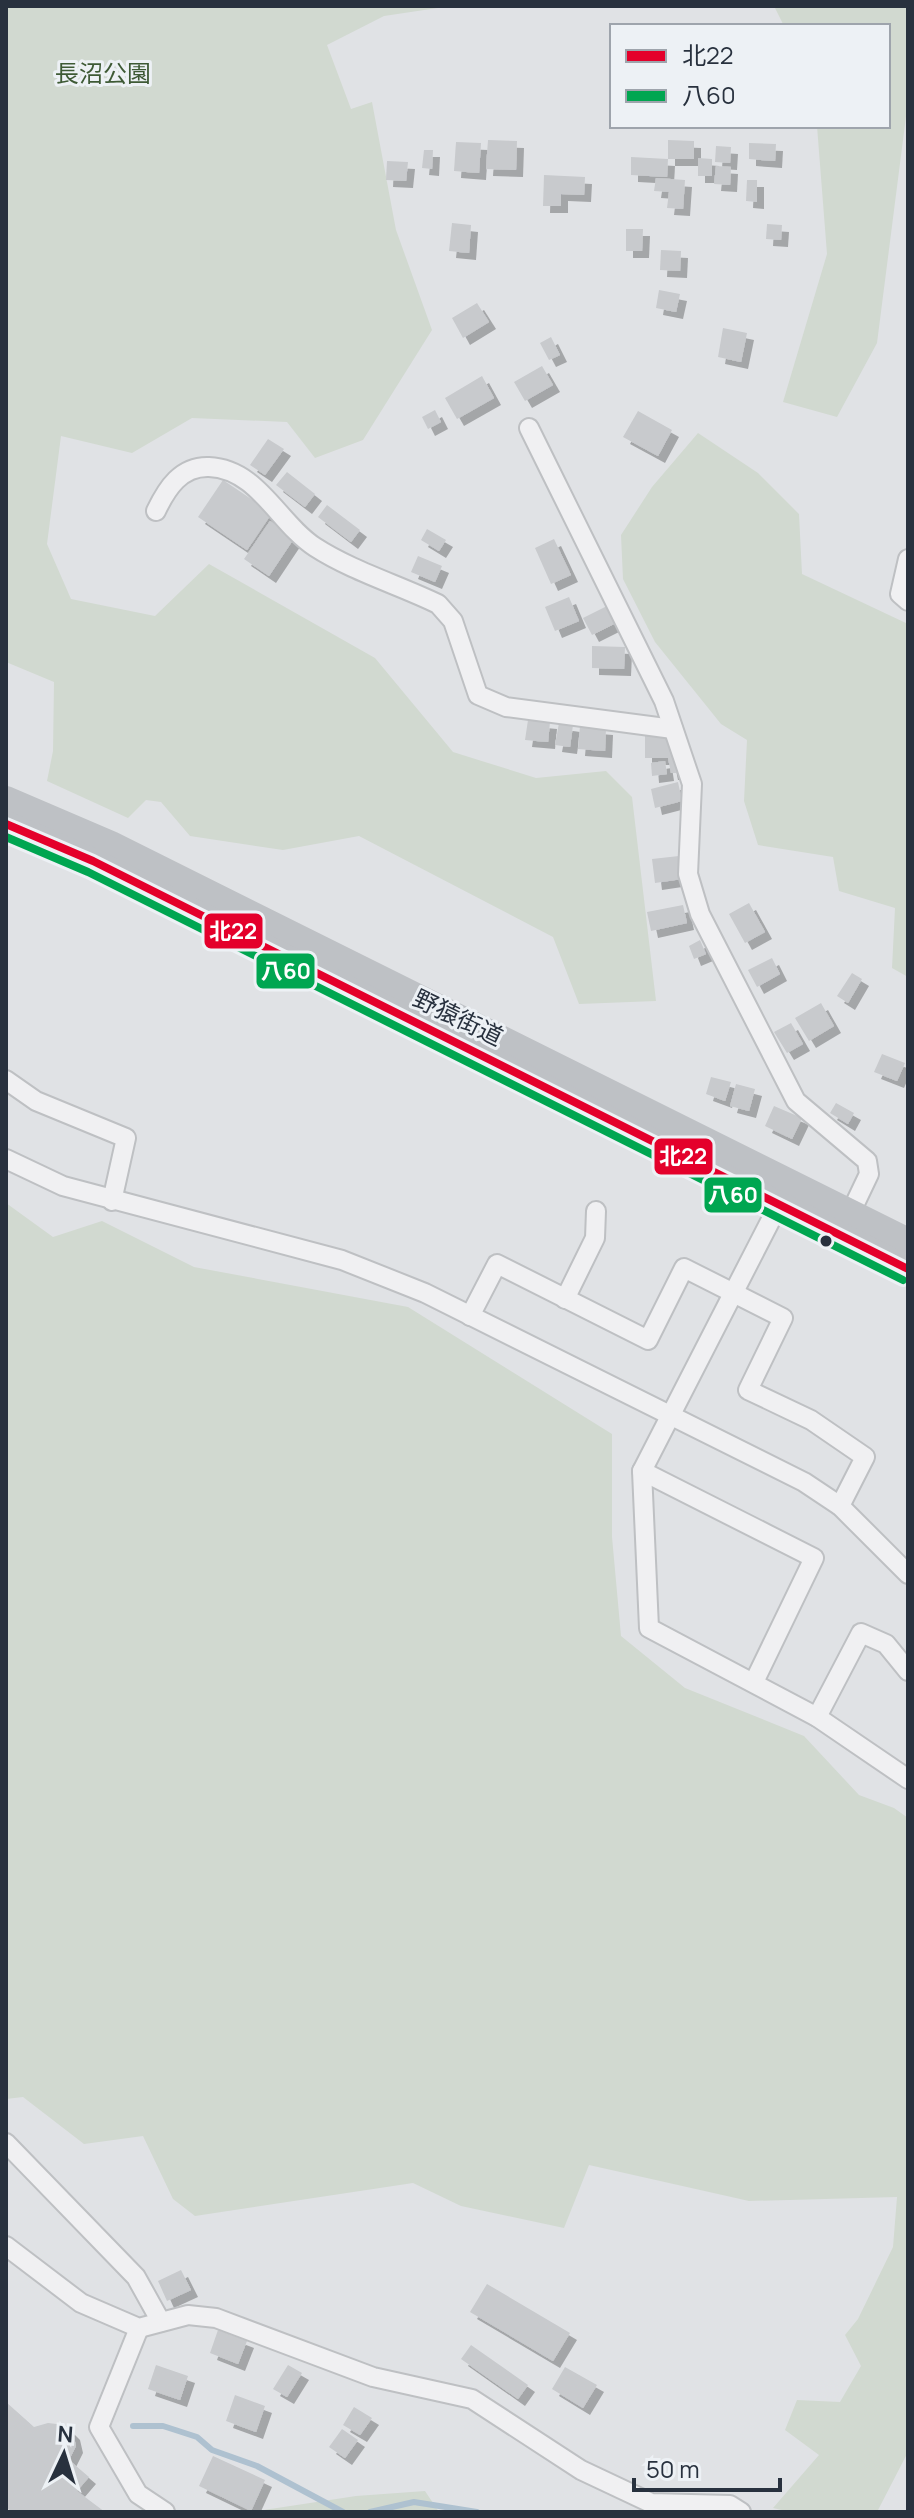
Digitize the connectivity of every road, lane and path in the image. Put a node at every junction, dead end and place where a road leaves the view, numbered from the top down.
1 (529, 428) dead end
2 (156, 511) dead end
3 (908, 559) edge
4 (908, 601) edge
5 (673, 729) junction
6 (6, 799) edge
7 (6, 824) edge
8 (6, 1080) edge
9 (6, 1159) edge
10 (112, 1201) junction
11 (779, 1204) junction
12 (596, 1211) dead end
13 (850, 1214) junction
14 (908, 1241) edge
15 (908, 1269) edge
16 (734, 1293) junction
17 (565, 1299) junction
18 (470, 1316) junction
19 (672, 1418) junction
20 (642, 1471) junction
21 (840, 1506) junction
22 (908, 1574) edge
23 (908, 1671) edge
24 (754, 1682) junction
25 (817, 1717) junction
26 (908, 1779) edge
27 (6, 2143) edge
28 (6, 2246) edge
29 (161, 2322) junction
30 (139, 2328) junction
31 (165, 2512) edge
32 (741, 2512) edge

1 - 5 street
2 - 5 street
3 - 4 street
5 - 13 street
6 - 13 main road, 野猿街道
7 - 11 main road, 野猿街道
8 - 10 street
9 - 10 street
10 - 18 street
11 - 15 main road, 野猿街道
11 - 16 street
12 - 17 street
13 - 14 main road, 野猿街道
16 - 17 street
16 - 19 street
16 - 21 street
17 - 18 street
18 - 19 street
19 - 20 street
19 - 21 street
20 - 24 street
20 - 24 street
21 - 22 street
23 - 25 street
24 - 25 street
25 - 26 street
27 - 29 street
28 - 30 street
29 - 30 street
29 - 32 street
30 - 31 street

